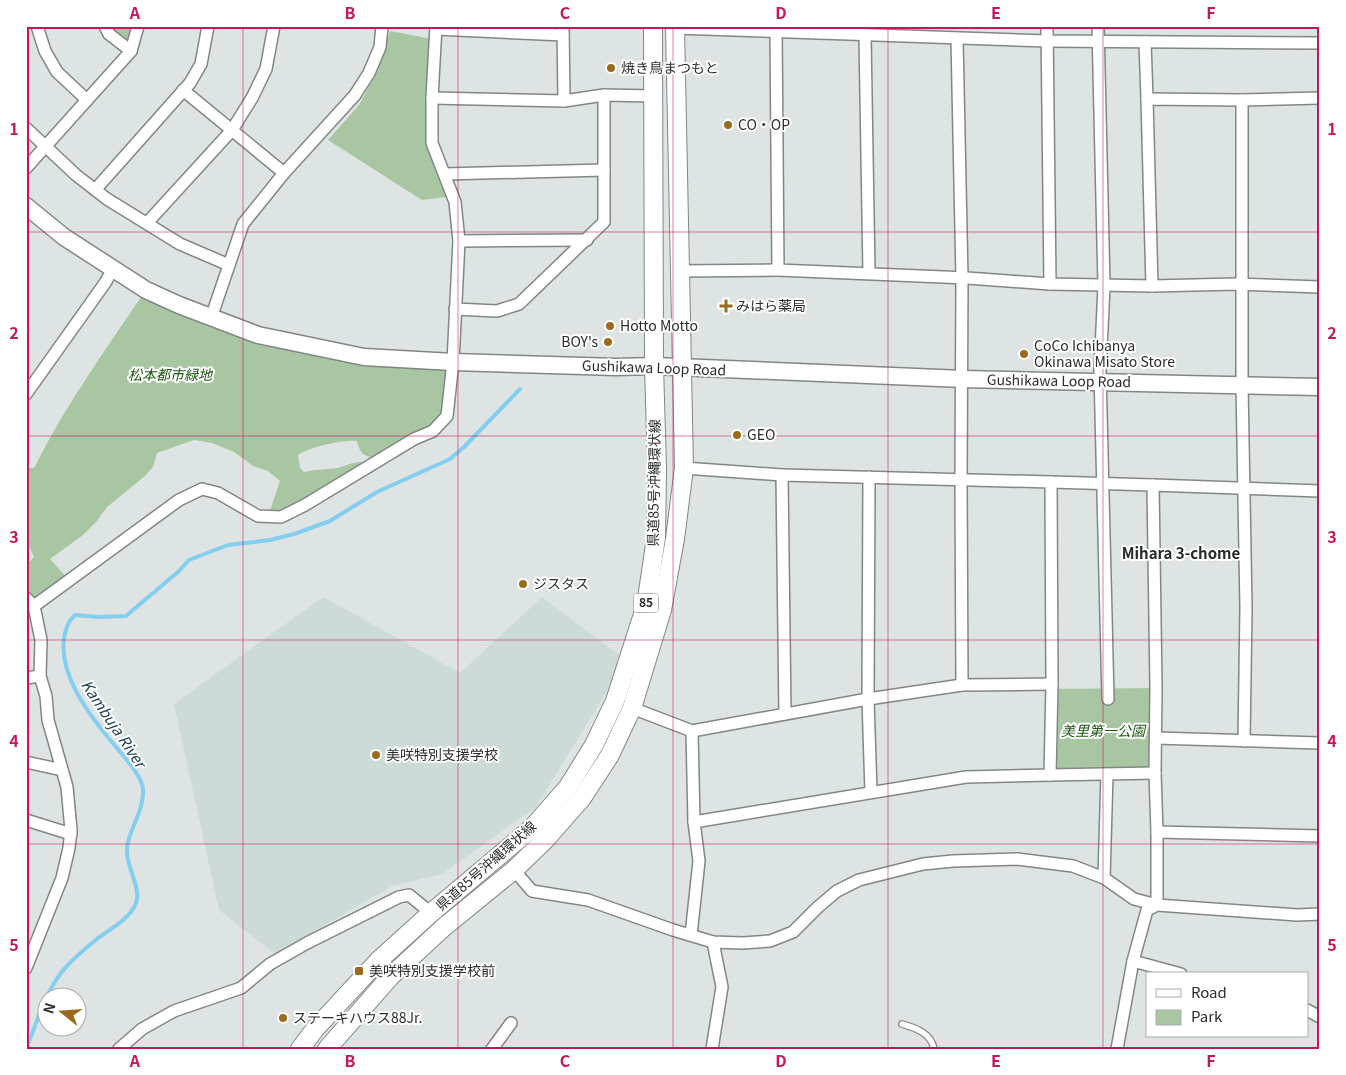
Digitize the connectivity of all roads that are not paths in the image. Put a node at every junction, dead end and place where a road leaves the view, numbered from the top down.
1 (37, 26) edge
2 (105, 26) edge
3 (138, 26) edge
4 (208, 26) edge
5 (274, 26) edge
6 (382, 26) edge
7 (653, 26) edge
8 (1048, 26) edge
9 (1098, 26) edge
10 (675, 27) edge
11 (436, 28) edge
12 (777, 29) edge
13 (563, 31) edge
14 (865, 36) junction
15 (957, 39) junction
16 (1048, 41) junction
17 (1098, 42) junction
18 (1144, 42) junction
19 (1320, 43) edge
20 (131, 51) junction
21 (183, 90) junction
22 (604, 95) junction
23 (654, 96) junction
24 (432, 98) junction
25 (1320, 98) edge
26 (1147, 99) junction
27 (87, 100) junction
28 (1242, 100) junction
29 (564, 101) junction
30 (26, 128) edge
31 (232, 130) junction
32 (44, 147) junction
33 (26, 168) edge
34 (604, 170) junction
35 (284, 173) junction
36 (445, 174) junction
37 (95, 190) junction
38 (26, 206) edge
39 (147, 223) junction
40 (588, 240) junction
41 (460, 241) junction
42 (229, 265) junction
43 (113, 269) junction
44 (778, 270) junction
45 (680, 271) junction
46 (869, 273) junction
47 (962, 278) junction
48 (1050, 284) junction
49 (1242, 284) junction
50 (1104, 286) junction
51 (1152, 286) junction
52 (1320, 287) edge
53 (454, 309) junction
54 (211, 318) junction
55 (453, 362) junction
56 (654, 366) junction
57 (682, 368) junction
58 (962, 379) junction
59 (1100, 382) junction
60 (1242, 385) junction
61 (1320, 387) edge
62 (26, 394) edge
63 (684, 468) junction
64 (782, 475) junction
65 (869, 477) junction
66 (961, 480) junction
67 (1051, 482) junction
68 (1102, 484) junction
69 (1153, 485) junction
70 (1244, 488) junction
71 (1320, 491) edge
72 (30, 602) edge
73 (40, 676) junction
74 (26, 678) edge
75 (1052, 684) junction
76 (962, 685) junction
77 (868, 699) junction
78 (1108, 699) dead end
79 (632, 708) junction
80 (785, 714) junction
81 (692, 731) junction
82 (1156, 738) junction
83 (1244, 741) junction
84 (1320, 744) edge
85 (26, 762) edge
86 (62, 770) junction
87 (1154, 773) junction
88 (1107, 774) junction
89 (1050, 775) junction
90 (871, 792) junction
91 (26, 820) edge
92 (694, 822) junction
93 (1157, 832) junction
94 (70, 834) junction
95 (1320, 836) edge
96 (514, 870) junction
97 (1104, 878) junction
98 (1157, 905) junction
99 (431, 913) junction
100 (1320, 914) edge
101 (691, 936) junction
102 (713, 942) junction
103 (1132, 960) junction
104 (26, 968) edge
105 (1174, 972) edge
106 (1308, 1011) edge
107 (1320, 1017) edge
108 (512, 1023) dead end
109 (902, 1024) dead end
110 (119, 1049) edge
111 (300, 1049) edge
112 (327, 1049) edge
113 (492, 1049) edge
114 (712, 1049) edge
115 (934, 1049) edge
116 (1116, 1049) edge

1 - 27 street
2 - 20 street
3 - 20 street
4 - 21 street
5 - 31 street
6 - 35 street
7 - 23 main road, 県道85号沖縄環状線 / 85
8 - 16 street
9 - 17 street
10 - 12 street
10 - 45 main road, 県道85号沖縄環状線 / 85
11 - 13 street
11 - 24 street
12 - 14 street
12 - 44 street
13 - 29 street
14 - 15 street
14 - 46 street
15 - 16 street
15 - 47 street
16 - 17 street
16 - 48 street
17 - 18 street
17 - 50 street
18 - 19 street
18 - 26 street
20 - 27 street
21 - 31 street
21 - 37 street
22 - 23 street
22 - 29 street
22 - 34 street
23 - 56 main road, 県道85号沖縄環状線 / 85
24 - 29 street
24 - 36 street
25 - 28 street
26 - 28 street
26 - 51 street
27 - 32 street
28 - 49 street
30 - 32 street
31 - 35 street
31 - 39 street
32 - 33 street
32 - 37 street
34 - 36 street
34 - 40 street
35 - 42 street
36 - 41 street
37 - 39 street
38 - 43 main road, Gushikawa Loop Road
39 - 42 street
40 - 41 street
40 - 53 street
41 - 53 street
42 - 54 street
43 - 54 main road, Gushikawa Loop Road
43 - 62 street
44 - 45 street
44 - 46 street
45 - 57 main road, 県道85号沖縄環状線 / 85
46 - 47 street
47 - 48 street
47 - 58 street
48 - 50 street
49 - 51 street
49 - 52 street
49 - 60 street
50 - 51 street
50 - 59 street
53 - 55 street
54 - 55 main road, Gushikawa Loop Road
55 - 56 main road, Gushikawa Loop Road
55 - 72 street
56 - 57 main road, Gushikawa Loop Road
56 - 99 main road, 県道85号沖縄環状線 / 85
57 - 58 main road, Gushikawa Loop Road
57 - 63 main road, 県道85号沖縄環状線 / 85
58 - 59 main road, Gushikawa Loop Road
58 - 66 street
59 - 60 main road, Gushikawa Loop Road
59 - 68 street
60 - 61 main road, Gushikawa Loop Road
60 - 70 street
63 - 64 street
63 - 79 main road, 県道85号沖縄環状線 / 85
64 - 65 street
64 - 80 street
65 - 66 street
65 - 77 street
66 - 67 street
66 - 76 street
67 - 68 street
67 - 75 street
68 - 69 street
68 - 78 street
69 - 70 street
69 - 82 street
70 - 71 street
70 - 83 street
72 - 73 street
73 - 74 street
73 - 86 street
75 - 76 street
75 - 89 street
76 - 77 street
77 - 80 street
77 - 90 street
79 - 81 street
79 - 96 main road, 県道85号沖縄環状線 / 85
80 - 81 street
81 - 92 street
82 - 83 street
82 - 87 street
83 - 84 street
85 - 86 street
86 - 94 street
87 - 88 street
87 - 93 street
88 - 89 street
88 - 97 street
89 - 90 street
90 - 92 street
91 - 94 street
92 - 101 street
93 - 95 street
93 - 98 street
94 - 104 street
96 - 101 street
96 - 112 main road, 県道85号沖縄環状線 / 85
97 - 98 street
97 - 102 street
98 - 100 street
98 - 103 street
99 - 110 street
99 - 111 main road, 県道85号沖縄環状線 / 85
101 - 102 street
102 - 114 street
103 - 105 street
103 - 116 street
106 - 107 street
108 - 113 street
109 - 115 lane

